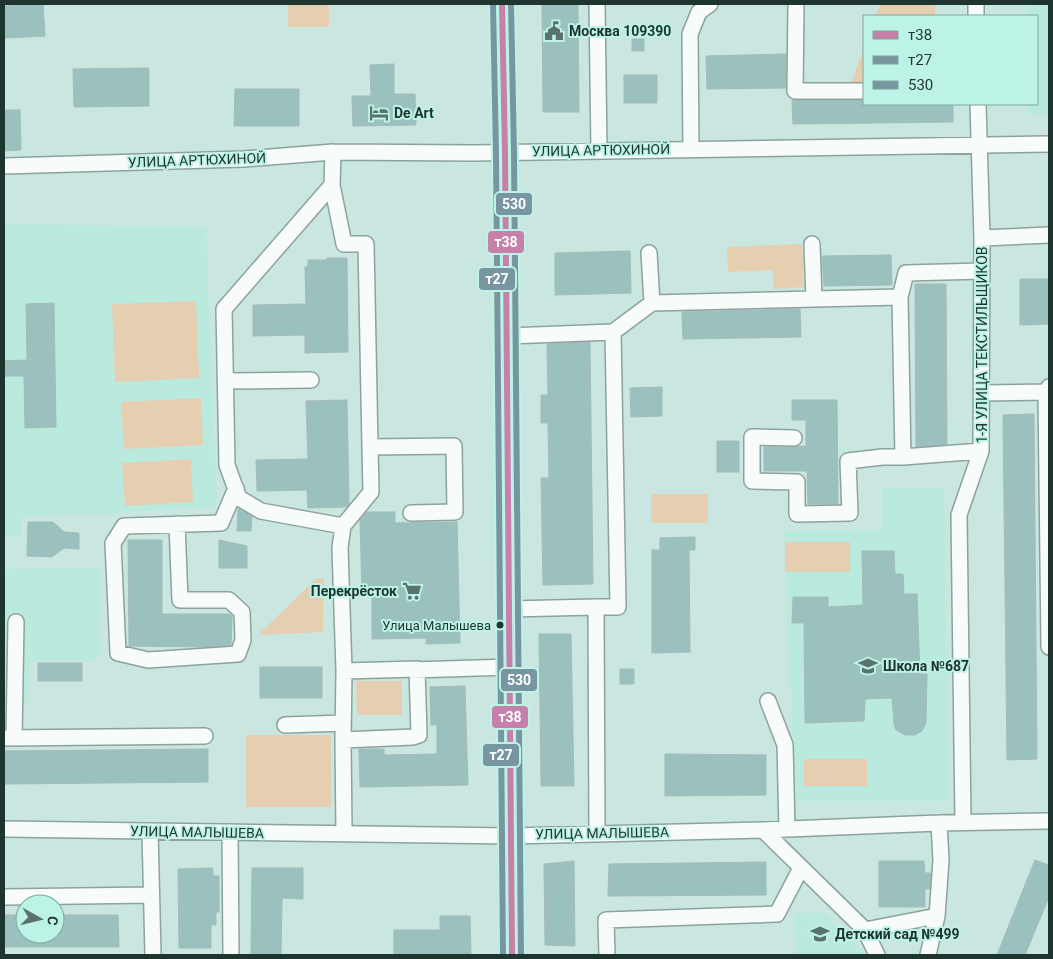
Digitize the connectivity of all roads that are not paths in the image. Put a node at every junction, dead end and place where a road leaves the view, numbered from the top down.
1 (502, 4) edge
2 (597, 4) edge
3 (710, 4) edge
4 (796, 4) edge
5 (863, 91) edge
6 (978, 105) edge
7 (978, 144) junction
8 (1049, 144) edge
9 (691, 149) junction
10 (599, 151) junction
11 (333, 152) junction
12 (505, 153) junction
13 (4, 166) edge
14 (332, 186) junction
15 (1049, 235) edge
16 (982, 238) junction
17 (812, 244) dead end
18 (649, 253) dead end
19 (982, 271) junction
20 (900, 297) junction
21 (814, 299) junction
22 (652, 303) junction
23 (613, 332) junction
24 (507, 336) junction
25 (225, 380) junction
26 (311, 380) dead end
27 (1048, 391) edge
28 (982, 393) junction
29 (794, 438) dead end
30 (370, 447) junction
31 (981, 451) junction
32 (903, 458) junction
33 (236, 488) junction
34 (411, 513) dead end
35 (177, 524) junction
36 (343, 526) junction
37 (1049, 591) edge
38 (596, 608) junction
39 (509, 609) junction
40 (16, 622) dead end
41 (1049, 647) edge
42 (510, 667) junction
43 (344, 670) junction
44 (412, 670) junction
45 (768, 701) dead end
46 (343, 723) junction
47 (285, 725) dead end
48 (205, 736) dead end
49 (9, 738) edge
50 (343, 740) junction
51 (1049, 821) edge
52 (963, 822) junction
53 (940, 823) junction
54 (4, 829) edge
55 (787, 829) junction
56 (763, 830) junction
57 (150, 831) junction
58 (230, 832) junction
59 (344, 834) junction
60 (597, 834) junction
61 (511, 836) junction
62 (802, 868) junction
63 (151, 895) junction
64 (4, 897) edge
65 (937, 916) junction
66 (865, 930) junction
67 (153, 955) edge
68 (232, 955) edge
69 (512, 955) edge
70 (607, 955) edge
71 (877, 955) edge
72 (928, 955) edge

1 - 12 main road
2 - 10 street
3 - 9 street
4 - 5 street
6 - 7 street, 1-Я УЛИЦА ТЕКСТИЛЬЩИКОВ
7 - 8 street, УЛИЦА АРТЮХИНОЙ
7 - 9 street, УЛИЦА АРТЮХИНОЙ
7 - 16 street, 1-Я УЛИЦА ТЕКСТИЛЬЩИКОВ
9 - 10 street, УЛИЦА АРТЮХИНОЙ
10 - 12 street, УЛИЦА АРТЮХИНОЙ
11 - 12 street, УЛИЦА АРТЮХИНОЙ
11 - 13 street, УЛИЦА АРТЮХИНОЙ
11 - 14 street
12 - 24 main road
14 - 25 street
14 - 30 street
15 - 16 street
16 - 19 street, 1-Я УЛИЦА ТЕКСТИЛЬЩИКОВ
17 - 21 street
18 - 22 street
19 - 20 street
19 - 28 street, 1-Я УЛИЦА ТЕКСТИЛЬЩИКОВ
20 - 21 street
20 - 32 street
21 - 22 street
22 - 23 street
23 - 24 street
23 - 38 street
24 - 39 main road
25 - 26 street
25 - 33 street
27 - 28 street
27 - 37 street
28 - 31 street, 1-Я УЛИЦА ТЕКСТИЛЬЩИКОВ
29 - 32 street
30 - 34 street
30 - 36 street
31 - 32 street
31 - 52 street, 1-Я УЛИЦА ТЕКСТИЛЬЩИКОВ
33 - 35 street
33 - 36 street
35 - 35 street
36 - 43 street
37 - 41 street
38 - 39 street
38 - 60 street
39 - 42 main road
40 - 49 street
42 - 44 street
42 - 61 main road
43 - 44 street
43 - 46 street
44 - 50 street
45 - 55 street
46 - 47 street
46 - 50 street
48 - 49 street
50 - 59 street
51 - 52 street, УЛИЦА МАЛЫШЕВА
52 - 53 street, УЛИЦА МАЛЫШЕВА
53 - 55 street, УЛИЦА МАЛЫШЕВА
53 - 65 street
54 - 57 street, УЛИЦА МАЛЫШЕВА
55 - 56 street, УЛИЦА МАЛЫШЕВА
56 - 60 street, УЛИЦА МАЛЫШЕВА
56 - 62 street
57 - 58 street, УЛИЦА МАЛЫШЕВА
57 - 63 street
58 - 59 street, УЛИЦА МАЛЫШЕВА
58 - 68 street
59 - 61 street, УЛИЦА МАЛЫШЕВА
60 - 61 street, УЛИЦА МАЛЫШЕВА
61 - 69 main road
62 - 66 street
62 - 70 street
63 - 64 street
63 - 67 street
65 - 66 street
65 - 72 street
66 - 71 street

